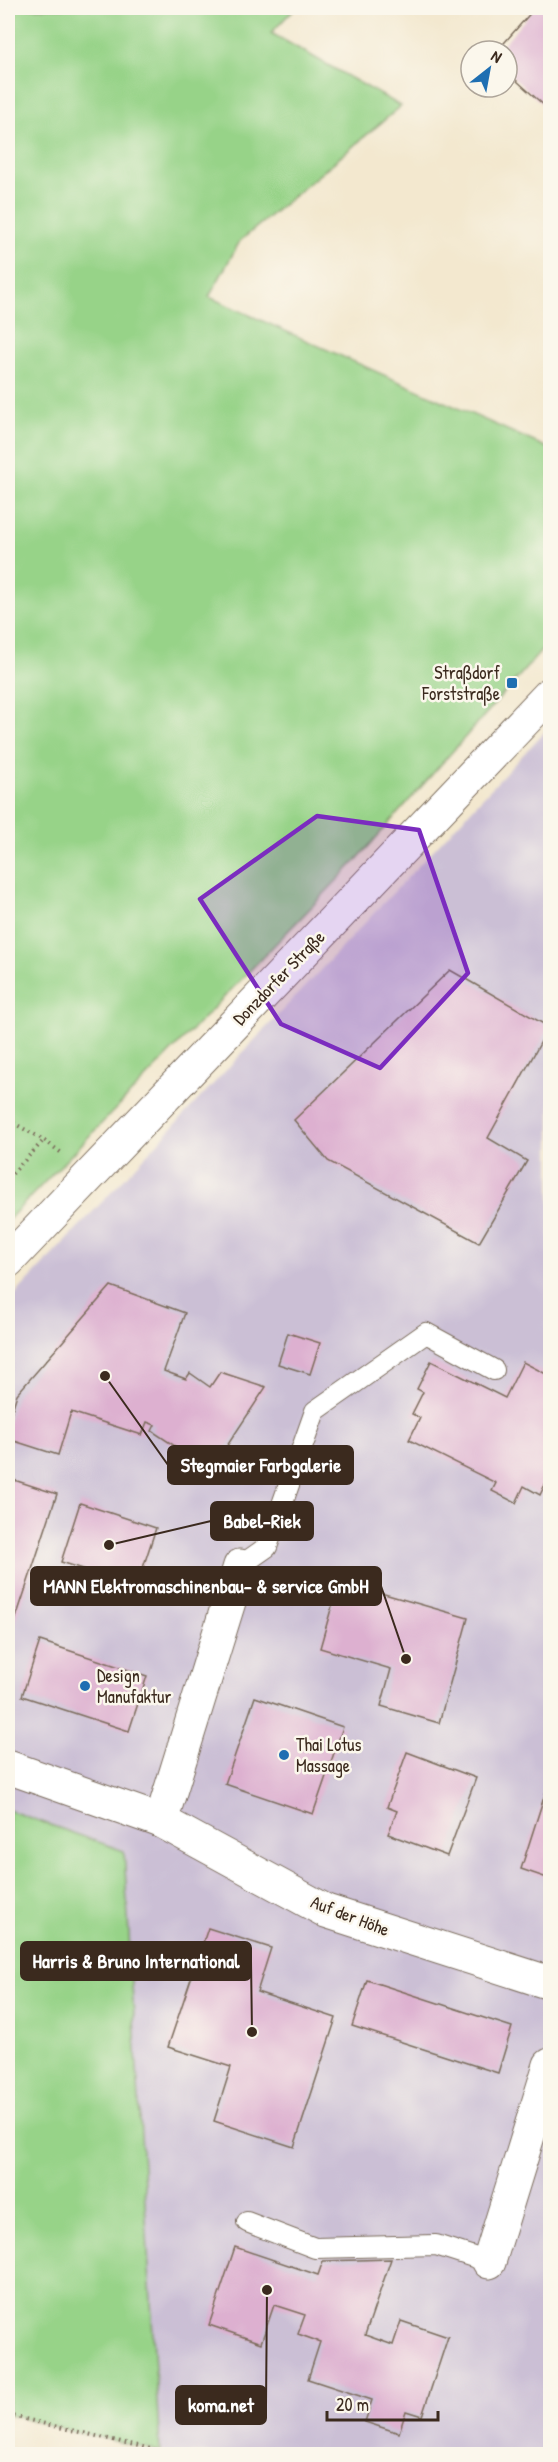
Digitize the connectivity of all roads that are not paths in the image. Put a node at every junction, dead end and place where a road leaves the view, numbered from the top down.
1 (550, 694) edge
2 (8, 1262) edge
3 (494, 1370) dead end
4 (240, 1566) joint
5 (8, 1767) edge
6 (161, 1821) junction
7 (550, 1983) edge
8 (550, 2065) edge
9 (247, 2222) dead end
10 (489, 2262) joint

1 - 2 street, Donzdorfer Straße
3 - 4 lane
4 - 6 street
5 - 6 street, Auf der Höhe
6 - 7 street, Auf der Höhe
8 - 10 street
9 - 10 lane

